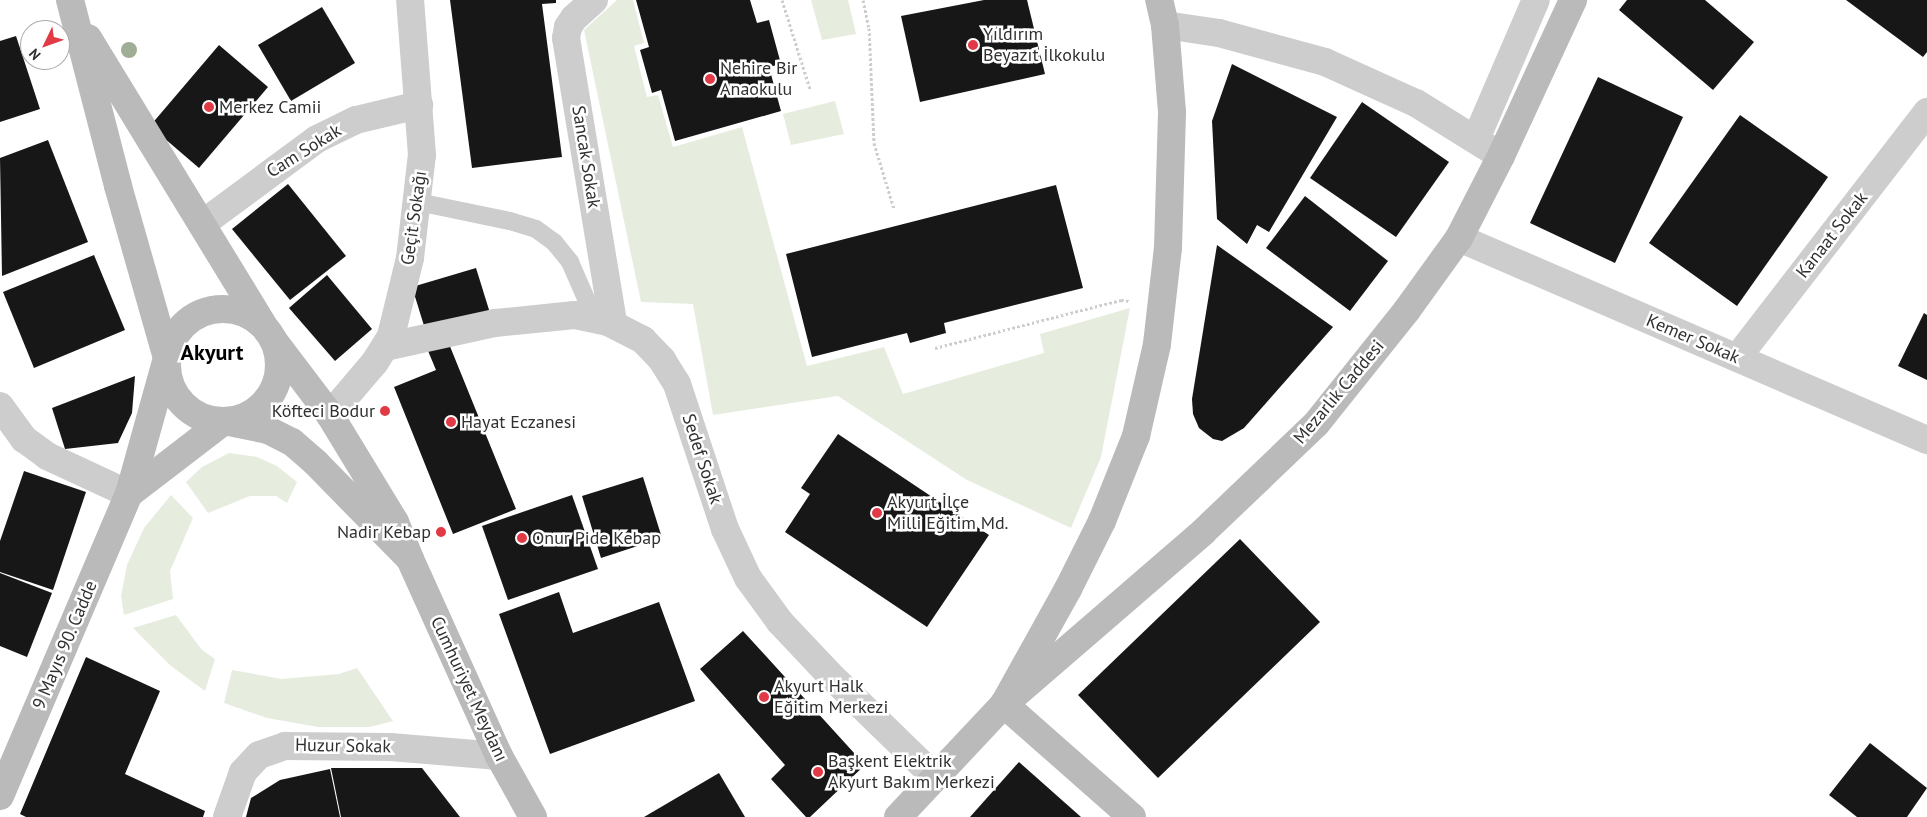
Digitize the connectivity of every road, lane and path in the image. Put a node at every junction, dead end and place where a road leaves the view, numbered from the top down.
1 (410, 0) edge
2 (594, 0) edge
3 (782, 0) edge
4 (863, 0) edge
5 (1536, 0) edge
6 (1573, 0) edge
7 (72, 7) edge
8 (1162, 12) edge
9 (810, 89) dead end
10 (419, 105) junction
11 (1927, 112) edge
12 (1476, 139) junction
13 (1501, 156) junction
14 (418, 202) junction
15 (894, 209) dead end
16 (202, 224) junction
17 (1459, 238) junction
18 (1121, 300) dead end
19 (603, 320) junction
20 (269, 334) junction
21 (385, 348) junction
22 (935, 348) dead end
23 (168, 358) junction
24 (1737, 358) junction
25 (0, 406) edge
26 (330, 414) junction
27 (224, 421) junction
28 (1927, 440) edge
29 (129, 494) junction
30 (410, 559) junction
31 (1004, 704) junction
32 (499, 756) junction
33 (935, 777) junction
34 (0, 796) edge
35 (227, 817) edge
36 (533, 817) edge
37 (898, 817) edge
38 (1132, 817) edge

1 - 10 street, Geçit Sokağı
2 - 19 street, Sancak Sokak
3 - 9 path
4 - 15 path
5 - 12 street
6 - 13 street, Mezarlık Caddesi
7 - 16 street
7 - 23 street
8 - 12 street
8 - 31 street
10 - 14 street, Geçit Sokağı
10 - 16 street, Cam Sokak
11 - 24 street, Kanaat Sokak
12 - 13 street
13 - 17 street, Mezarlık Caddesi
14 - 19 lane
14 - 21 street, Geçit Sokağı
16 - 20 street
17 - 24 street, Kemer Sokak
17 - 31 street, Mezarlık Caddesi
18 - 22 path
19 - 21 street, Sedef Sokak
19 - 33 street, Sedef Sokak
20 - 23 street, Cumhuriyet Meydanı
20 - 26 street, Cumhuriyet Meydanı
20 - 27 street, Cumhuriyet Meydanı
21 - 26 street, Geçit Sokağı
23 - 27 street, Cumhuriyet Meydanı
23 - 29 street, 9 Mayıs 90. Cadde
24 - 28 street, Kemer Sokak
25 - 29 street
26 - 30 street, Cumhuriyet Meydanı
27 - 29 street, 9 Mayıs 90. Cadde
27 - 30 street, Cumhuriyet Meydanı
29 - 34 street, 9 Mayıs 90. Cadde
30 - 32 street, Cumhuriyet Meydanı
31 - 33 street
31 - 38 street
32 - 35 street, Huzur Sokak
32 - 36 street, Cumhuriyet Meydanı
33 - 37 street

